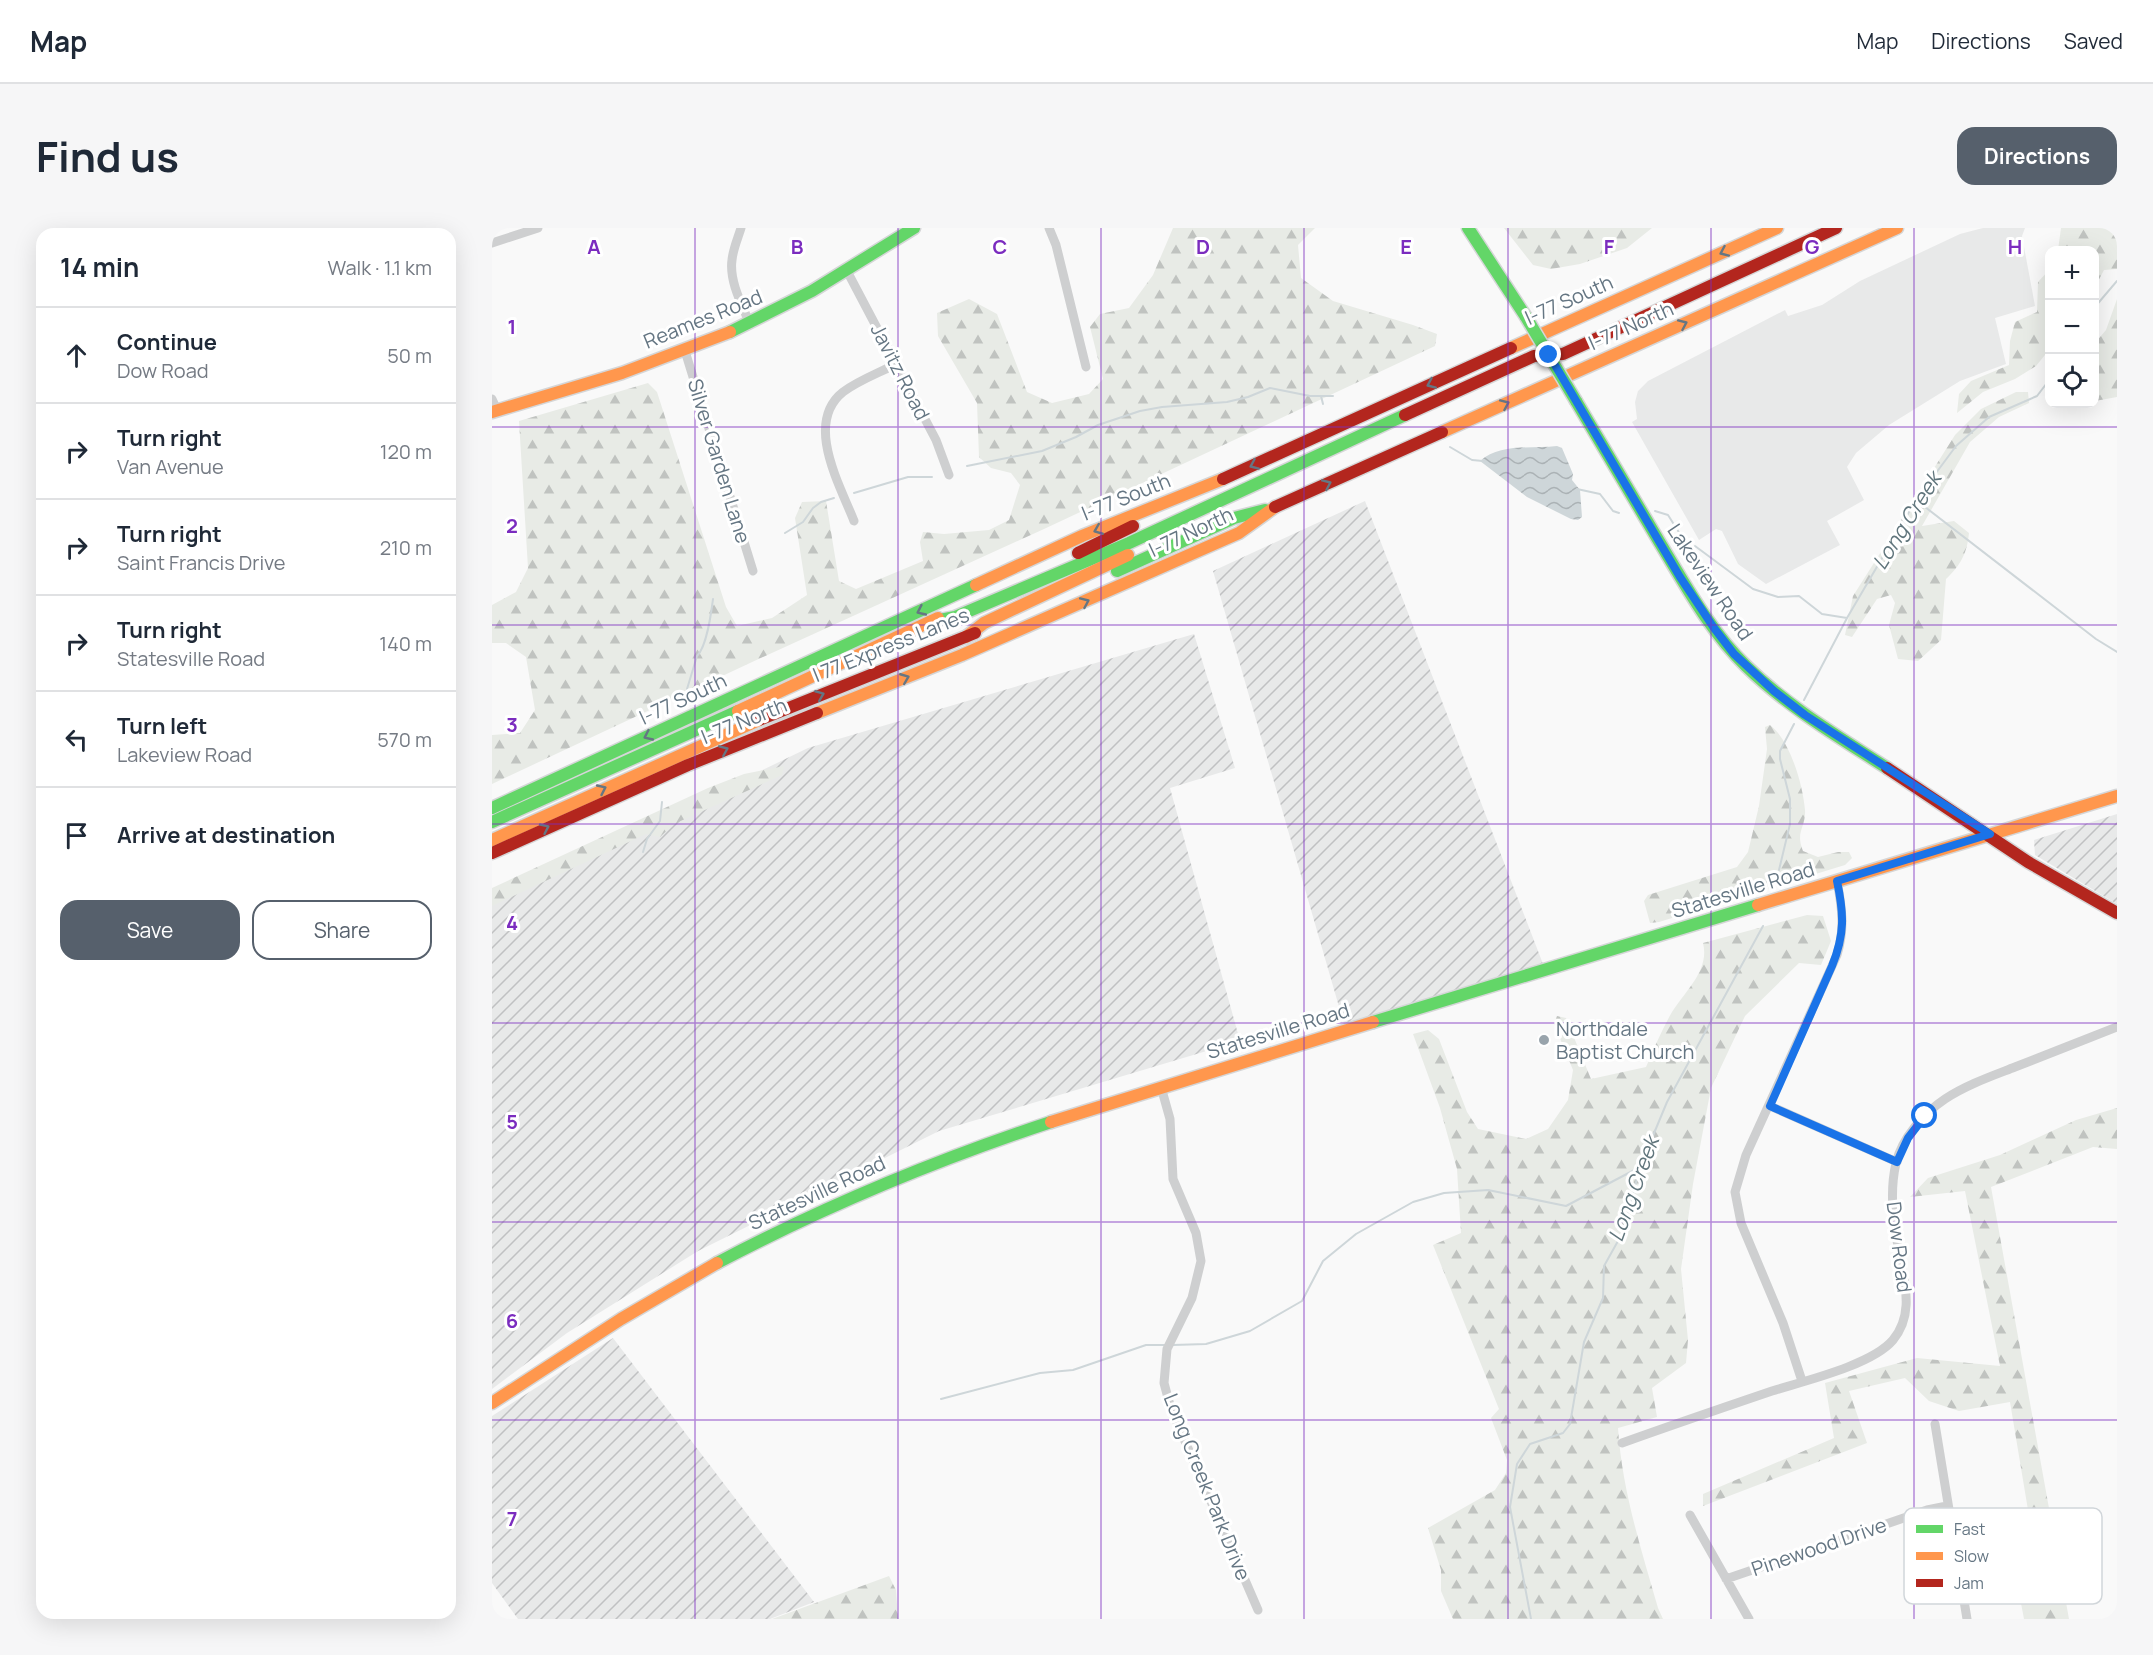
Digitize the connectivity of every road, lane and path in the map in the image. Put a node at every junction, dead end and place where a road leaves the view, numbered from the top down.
1 (538, 228) edge
2 (741, 228) edge
3 (914, 228) edge
4 (1049, 228) edge
5 (1468, 228) edge
6 (1777, 228) edge
7 (1812, 228) edge
8 (1836, 228) edge
9 (1876, 228) edge
10 (1897, 228) edge
11 (492, 243) edge
12 (1865, 243) junction
13 (847, 271) junction
14 (750, 324) junction
15 (1581, 340) junction
16 (686, 351) junction
17 (1549, 355) junction
18 (896, 364) junction
19 (1086, 368) dead end
20 (1516, 370) junction
21 (494, 407) edge
22 (949, 475) dead end
23 (1211, 484) junction
24 (1274, 508) junction
25 (854, 521) dead end
26 (753, 571) dead end
27 (930, 622) junction
28 (966, 637) junction
29 (2117, 796) edge
30 (492, 808) edge
31 (492, 822) edge
32 (1990, 834) junction
33 (492, 840) edge
34 (492, 853) edge
35 (1837, 881) junction
36 (2117, 913) edge
37 (2117, 1027) edge
38 (1161, 1087) junction
39 (1770, 1106) junction
40 (1897, 1162) junction
41 (1802, 1381) junction
42 (492, 1403) edge
43 (1935, 1424) dead end
44 (1622, 1443) dead end
45 (1947, 1506) joint
46 (1937, 1508) edge
47 (1690, 1515) dead end
48 (1904, 1518) edge
49 (1726, 1579) junction
50 (1964, 1604) edge
51 (1258, 1610) dead end
52 (1749, 1619) edge
53 (1967, 1619) edge

1 - 11 street
2 - 14 street
3 - 13 main road, Reames Road
4 - 19 street
5 - 17 main road, Lakeview Road, bridge
6 -> 23 main road, I-77 South
7 - 15 main road
8 - 15 main road
9 - 12 main road
10 - 12 main road, I-77 North
24 -> 12 main road, I-77 North
13 - 14 main road, Reames Road
13 - 18 street, Javitz Road
14 - 16 main road, Reames Road
15 - 17 main road
16 - 21 main road, Reames Road
16 - 26 street, Silver Garden Lane
17 - 20 main road
17 - 32 main road, Lakeview Road, bridge
18 - 22 street, Javitz Road
18 - 25 street
20 - 27 main road
20 - 28 main road
23 - 27 main road, I 77 Express Lanes
23 -> 30 main road, I-77 South
24 - 28 main road, I 77 Express Lanes
34 -> 24 main road, I-77 North
27 - 31 main road, I 77 Express Lanes
33 -> 28 main road, I 77 Express Lanes
29 - 32 main road, Statesville Road
32 - 35 main road, Statesville Road
32 - 36 main road, Lakeview Road
35 - 38 main road, Statesville Road
35 - 39 street
37 - 40 street, Dow Road
38 - 42 main road, Statesville Road
38 - 51 street, Long Creek Park Drive
39 - 40 street
39 - 41 street
40 - 41 street, Dow Road
41 - 44 street, Dow Road
43 - 45 street
45 - 46 street, Pinewood Drive
47 - 49 street
48 - 49 street, Pinewood Drive
49 - 52 street
50 - 53 street

